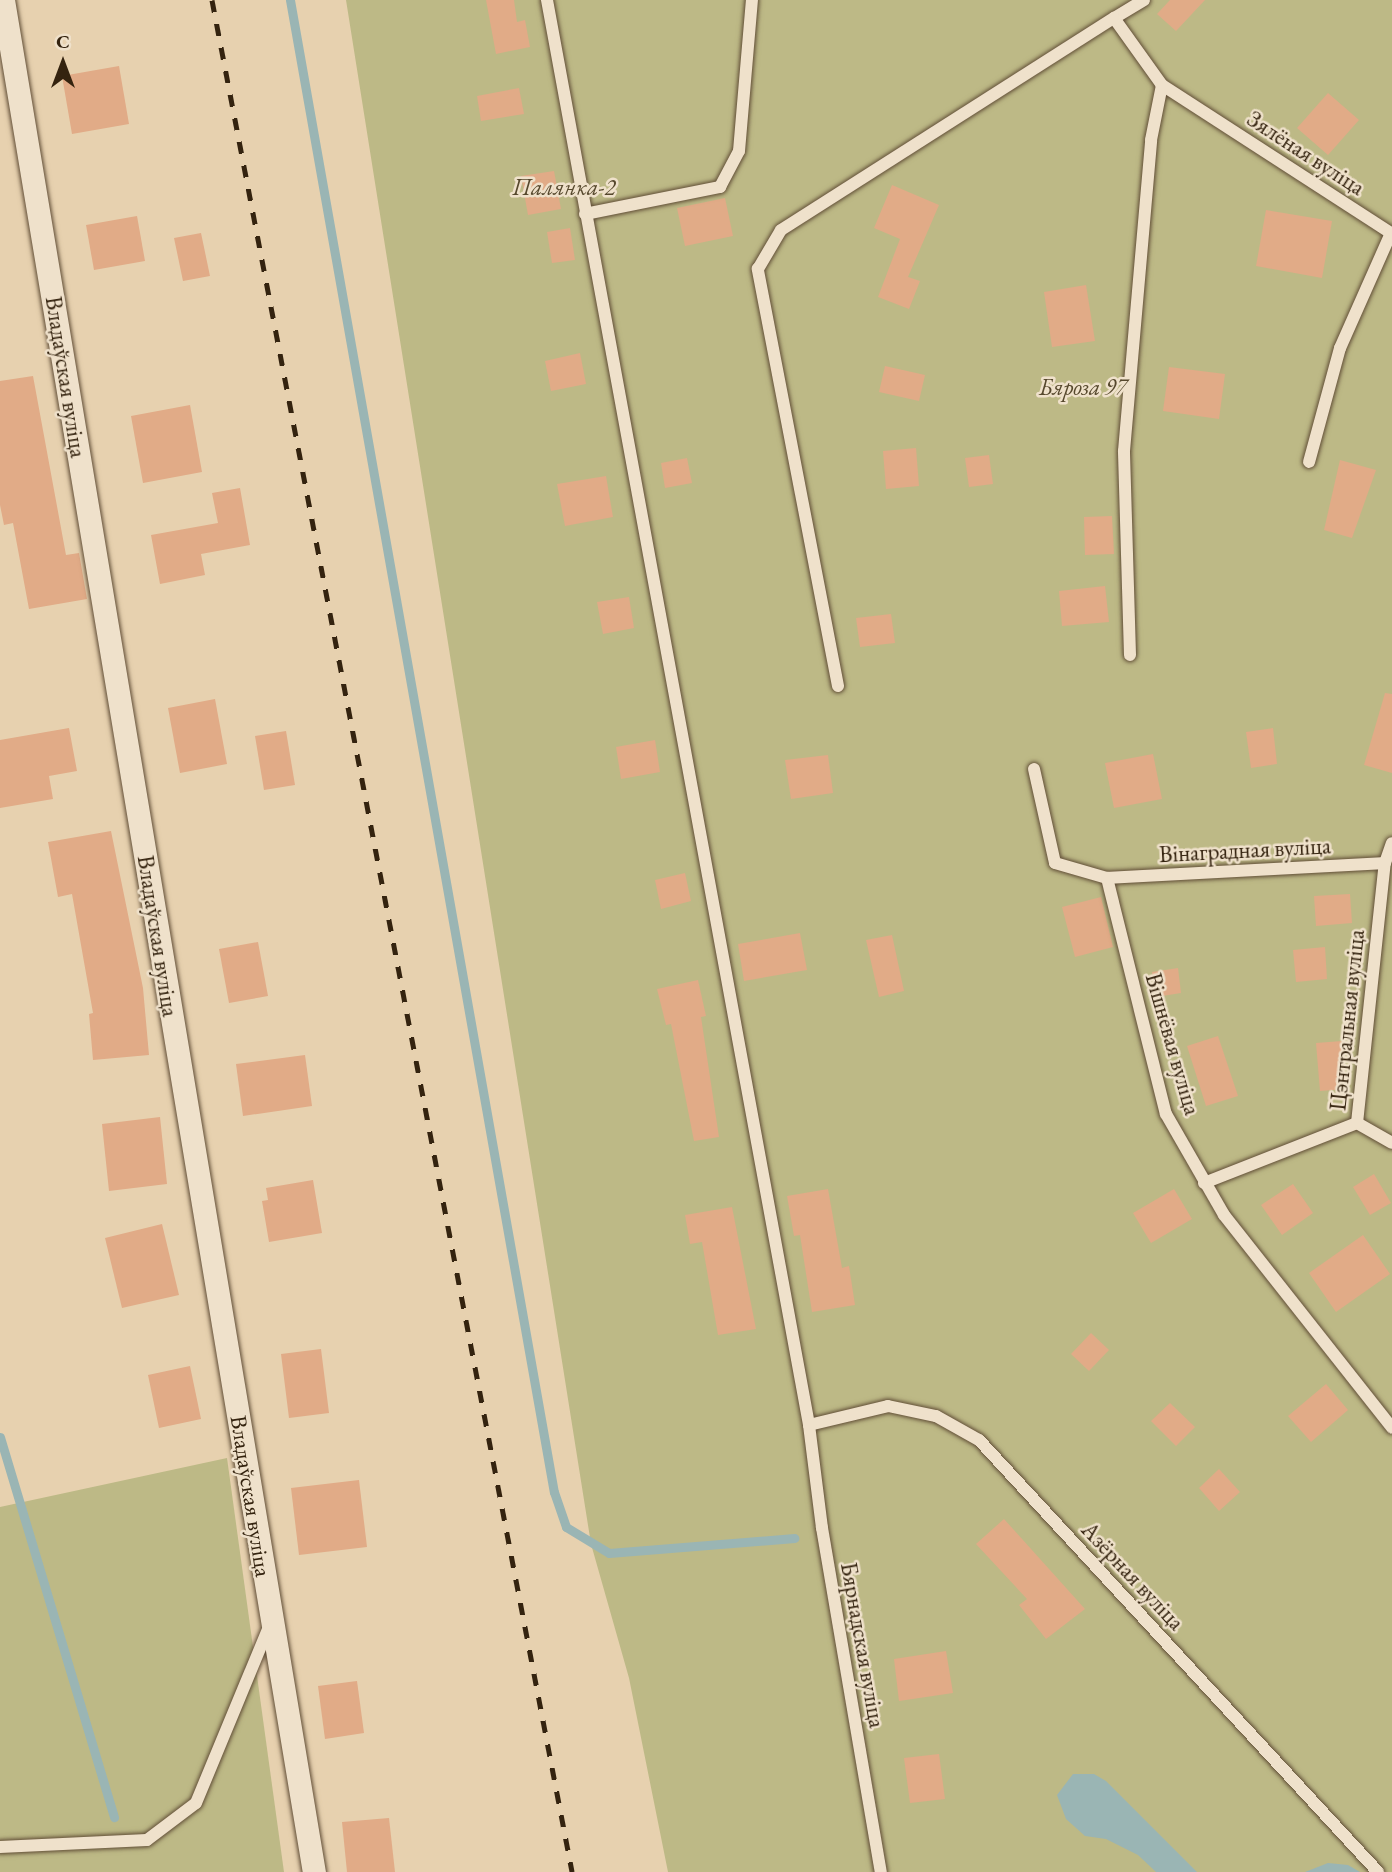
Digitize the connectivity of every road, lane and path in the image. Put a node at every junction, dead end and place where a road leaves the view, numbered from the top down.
1 (4, 0) edge
2 (547, 0) edge
3 (752, 0) edge
4 (1144, 0) edge
5 (1114, 18) junction
6 (1162, 85) junction
7 (585, 214) junction
8 (1391, 232) edge
9 (1309, 462) dead end
10 (1130, 655) dead end
11 (838, 687) dead end
12 (1034, 769) dead end
13 (1392, 843) edge
14 (1385, 863) junction
15 (1107, 878) junction
16 (1357, 1123) junction
17 (1392, 1143) edge
18 (1204, 1183) junction
19 (809, 1425) junction
20 (1392, 1428) edge
21 (271, 1620) junction
22 (0, 1847) edge
23 (314, 1872) edge
24 (881, 1872) edge
25 (1378, 1872) edge

1 - 21 street, Владаўская вуліца
2 - 7 lane, Бярнадская вуліца
3 - 7 lane
4 - 5 lane
5 - 6 lane, Зялёная вуліца
5 - 11 lane
6 - 8 lane, Зялёная вуліца
6 - 10 lane
7 - 19 lane, Бярнадская вуліца
8 - 9 lane, Зялёная вуліца
12 - 15 lane
13 - 14 lane, Цэнтральная вуліца
14 - 15 lane, Вінаградная вуліца
14 - 16 lane, Цэнтральная вуліца
15 - 18 lane, Вішнёвая вуліца
16 - 17 lane
16 - 18 lane, Цэнтральная вуліца
18 - 20 lane, Вішнёвая вуліца
19 - 24 lane, Бярнадская вуліца
19 - 25 lane, Азёрная вуліца
21 - 22 lane
21 - 23 street, Владаўская вуліца

